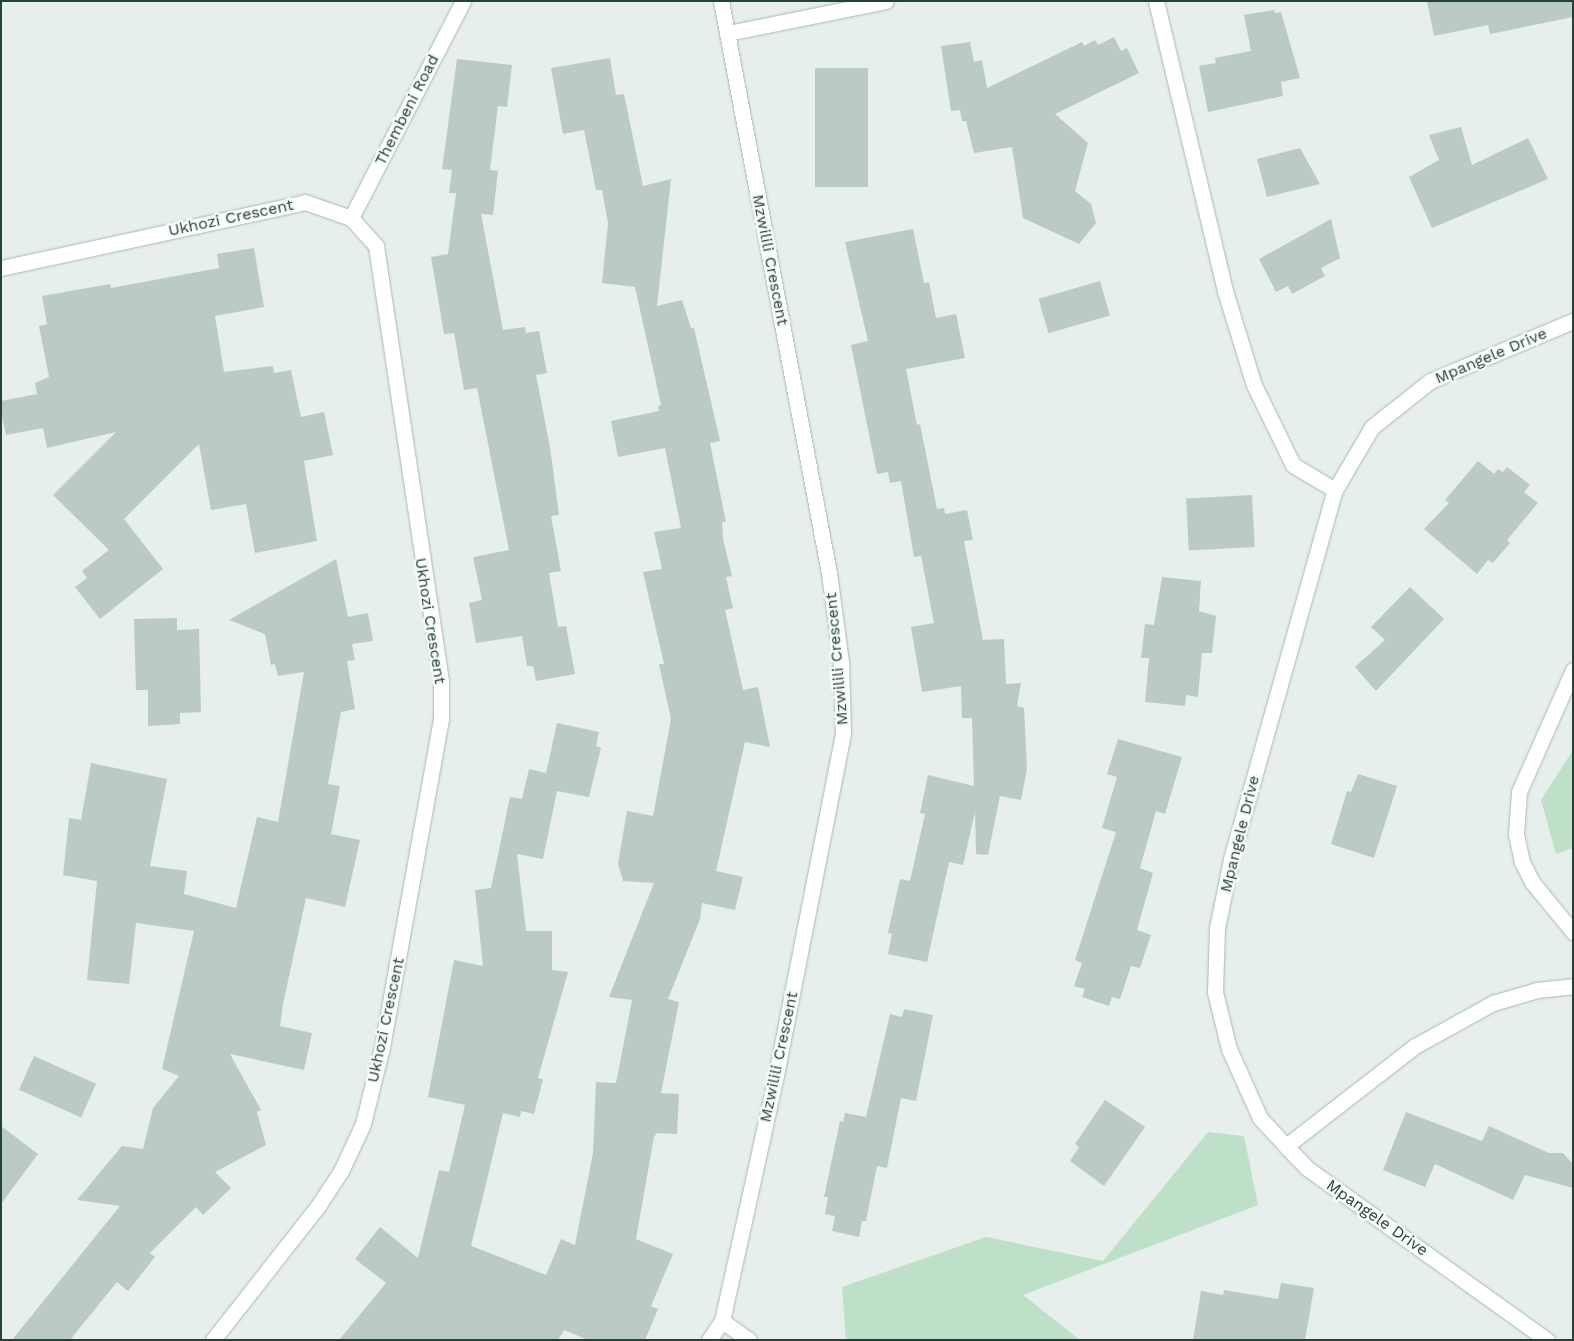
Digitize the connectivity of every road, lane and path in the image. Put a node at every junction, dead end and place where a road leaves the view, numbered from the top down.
1 (463, 1) edge
2 (721, 1) edge
3 (886, 1) edge
4 (1156, 1) edge
5 (728, 33) junction
6 (351, 218) junction
7 (1, 268) edge
8 (1573, 321) edge
9 (1335, 490) junction
10 (1573, 670) edge
11 (1573, 932) edge
12 (1573, 986) edge
13 (1286, 1146) junction
14 (722, 1321) junction
15 (213, 1340) edge
16 (709, 1340) edge
17 (749, 1340) edge
18 (1547, 1340) edge

1 - 6 street, Thembeni Road
2 - 5 street, Mzwilili Crescent
3 - 5 street
4 - 9 street
5 - 14 street, Mzwilili Crescent
6 - 7 street, Ukhozi Crescent
6 - 15 street, Ukhozi Crescent
8 - 9 street, Mpangele Drive
9 - 13 street, Mpangele Drive
10 - 11 street
12 - 13 street
13 - 18 street, Mpangele Drive
14 - 16 street, Mzwilili Crescent
14 - 17 street

